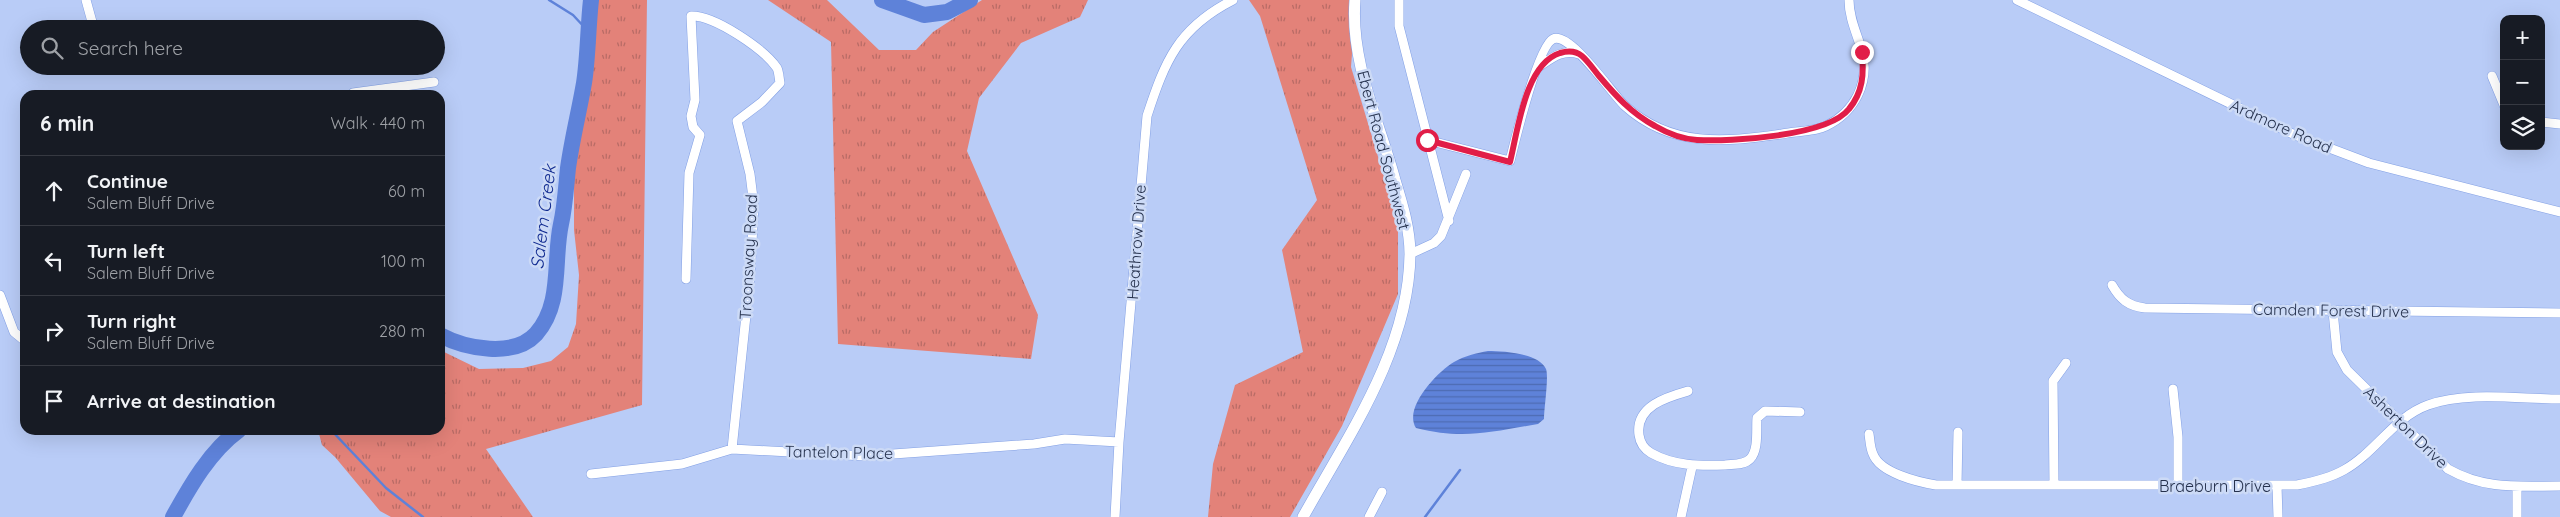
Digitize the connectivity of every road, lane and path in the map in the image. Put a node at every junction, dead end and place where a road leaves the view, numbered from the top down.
1 (86, 0) edge
2 (1233, 0) edge
3 (1355, 0) edge
4 (1399, 0) edge
5 (1848, 0) edge
6 (2018, 0) edge
7 (92, 20) edge
8 (1581, 55) junction
9 (1540, 66) junction
10 (2492, 76) dead end
11 (434, 82) dead end
12 (375, 90) edge
13 (2504, 105) edge
14 (2545, 122) edge
15 (2560, 124) edge
16 (1427, 140) junction
17 (1466, 174) dead end
18 (2560, 212) edge
19 (1449, 221) junction
20 (1410, 254) junction
21 (686, 279) dead end
22 (2112, 285) dead end
23 (0, 294) edge
24 (2333, 311) junction
25 (2560, 313) edge
26 (20, 337) edge
27 (2066, 363) dead end
28 (2173, 389) dead end
29 (1688, 391) dead end
30 (2560, 399) edge
31 (1800, 412) dead end
32 (2399, 423) junction
33 (1958, 432) dead end
34 (1869, 434) dead end
35 (1119, 442) junction
36 (732, 449) junction
37 (1692, 467) junction
38 (591, 474) dead end
39 (1957, 485) junction
40 (2054, 485) junction
41 (2178, 486) junction
42 (2277, 486) junction
43 (2517, 486) junction
44 (2560, 486) edge
45 (1382, 492) dead end
46 (1115, 517) edge
47 (1303, 517) edge
48 (1368, 517) edge
49 (1681, 517) edge
50 (2278, 517) edge
51 (2517, 517) edge

1 - 7 street
2 - 35 street, Heathrow Drive
3 - 20 main road, Ebert Road Southwest
4 - 16 street
5 - 8 street
6 - 18 street, Ardmore Road
8 - 9 street
8 - 9 street
9 - 16 street
10 - 13 street
11 - 12 street
14 - 15 street
16 - 19 street
17 - 19 street
19 - 20 street
20 - 47 main road, Ebert Road Southwest
21 - 36 street, Troonsway Road
22 - 24 street, Camden Forest Drive
23 - 26 street
24 - 25 street, Camden Forest Drive
24 - 32 street, Asherton Drive
27 - 40 street
28 - 41 street
29 - 37 street
30 - 32 street, Braeburn Drive
31 - 37 street
32 - 42 street, Braeburn Drive
32 - 43 street, Asherton Drive
33 - 39 street
34 - 39 street, Braeburn Drive
35 - 36 street, Tantelon Place
35 - 46 street, Heathrow Drive
36 - 38 street, Tantelon Place
37 - 49 street
39 - 40 street, Braeburn Drive
40 - 41 street, Braeburn Drive
41 - 42 street, Braeburn Drive
42 - 50 street
43 - 44 street, Asherton Drive
43 - 51 street
45 - 48 street

